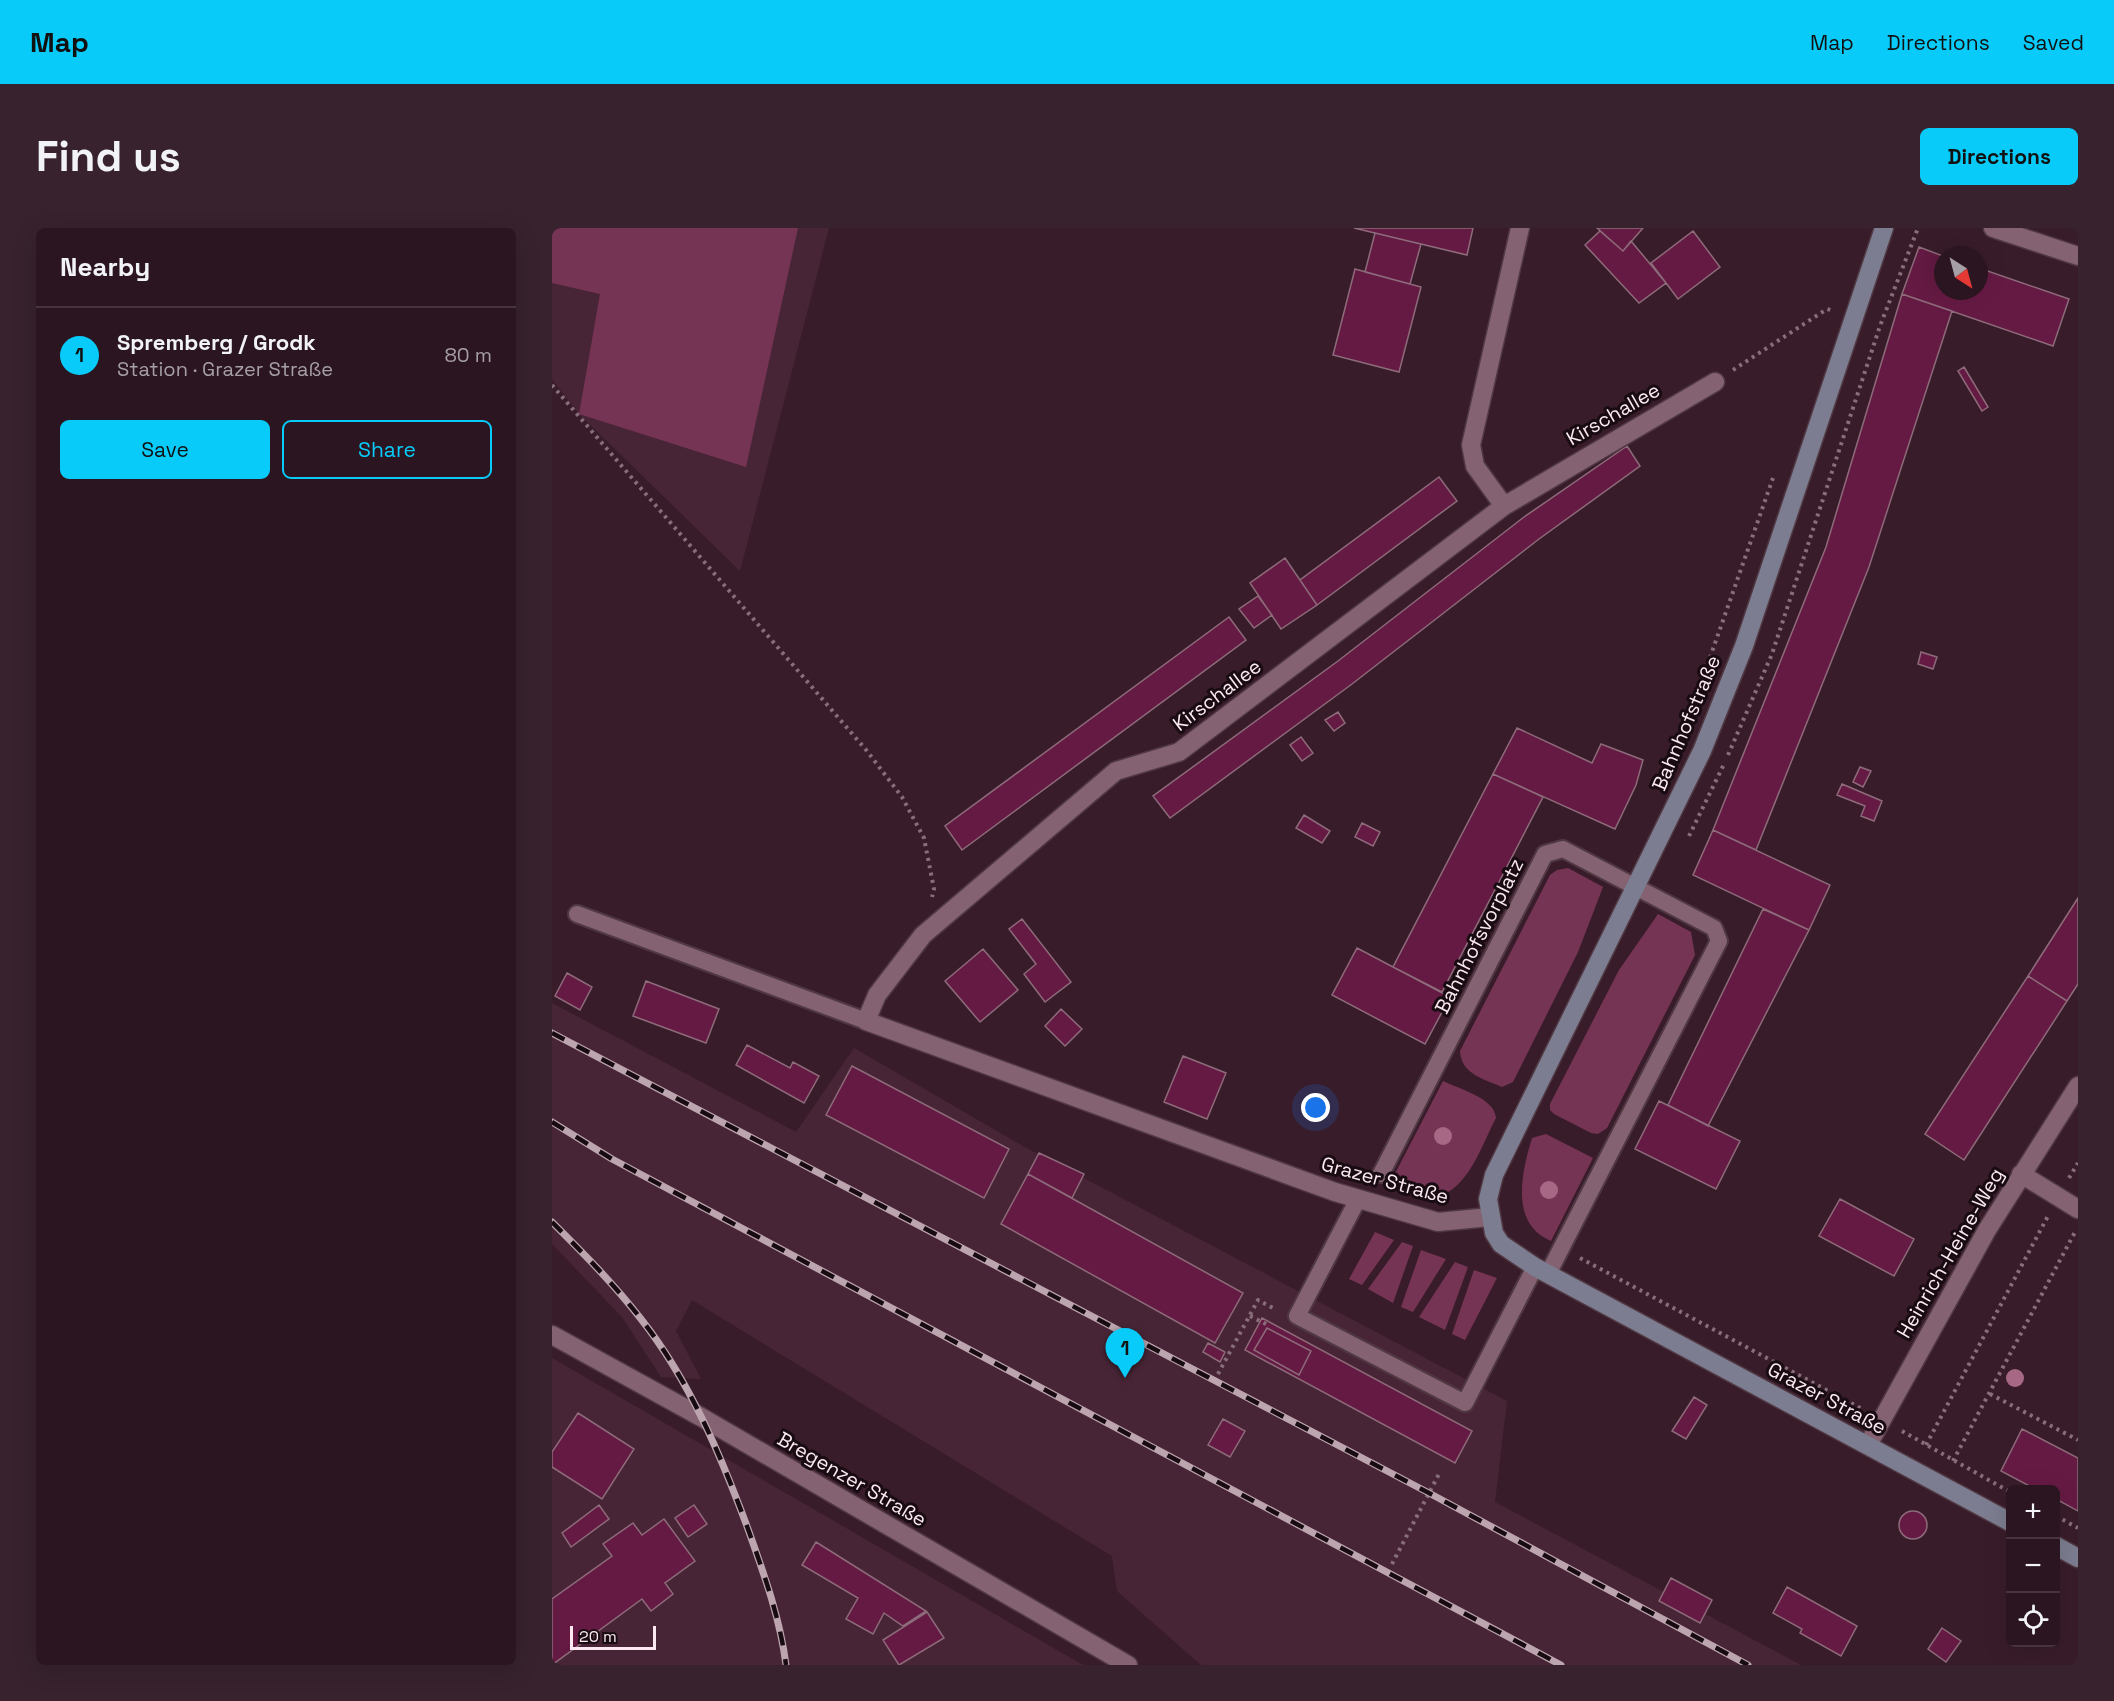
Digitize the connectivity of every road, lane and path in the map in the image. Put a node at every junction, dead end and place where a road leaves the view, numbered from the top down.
1 (1520, 228) edge
2 (1884, 228) edge
3 (1993, 228) edge
4 (2078, 256) edge
5 (1835, 300) dead end
6 (1827, 309) dead end
7 (1827, 322) dead end
8 (1715, 382) joint
9 (552, 385) edge
10 (1776, 468) dead end
11 (1504, 506) junction
12 (1698, 693) dead end
13 (1635, 885) junction
14 (577, 914) dead end
15 (923, 935) junction
16 (866, 1021) junction
17 (2078, 1086) edge
18 (2078, 1163) edge
19 (1381, 1174) dead end
20 (2021, 1174) junction
21 (2058, 1196) junction
22 (1358, 1199) junction
23 (1490, 1217) junction
24 (2078, 1218) edge
25 (1560, 1248) junction
26 (1541, 1270) junction
27 (1279, 1297) dead end
28 (1250, 1316) junction
29 (1268, 1325) dead end
30 (552, 1335) edge
31 (1218, 1374) dead end
32 (1990, 1394) junction
33 (1884, 1420) junction
34 (2078, 1440) edge
35 (1868, 1445) junction
36 (1925, 1445) junction
37 (1953, 1461) junction
38 (1440, 1472) dead end
39 (2006, 1490) edge
40 (2060, 1519) edge
41 (2006, 1520) edge
42 (2078, 1528) edge
43 (2060, 1549) edge
44 (2078, 1558) edge
45 (1392, 1564) dead end
46 (1128, 1665) edge

1 - 11 street
2 - 13 street, Bahnhofstraße
3 - 4 street
5 - 7 path
6 - 8 path
8 - 11 street, Kirschallee
9 - 15 path
10 - 12 path
11 - 15 street, Kirschallee
13 - 19 lane, Bahnhofsvorplatz
13 - 23 street, Bahnhofstraße
13 - 25 lane, Bahnhofsvorplatz
14 - 16 lane
15 - 16 street, Kirschallee
16 - 22 street, Grazer Straße
17 - 20 street, Heinrich-Heine-Weg
18 - 21 path
20 - 21 street
20 - 33 street, Heinrich-Heine-Weg
21 - 24 street
21 - 36 path
22 - 23 street, Grazer Straße
22 - 26 lane, Bahnhofsvorplatz
23 - 26 street, Grazer Straße
24 - 32 path
25 - 26 lane, Bahnhofsvorplatz
25 - 33 path
26 - 35 street, Grazer Straße
27 - 28 path
28 - 29 path
28 - 31 path
30 - 46 street, Bregenzer Straße
32 - 34 path
32 - 37 path
33 - 35 street, Heinrich-Heine-Weg
33 - 36 path
35 - 41 street, Grazer Straße
36 - 37 path
37 - 39 path
38 - 45 path
40 - 42 path
43 - 44 street

